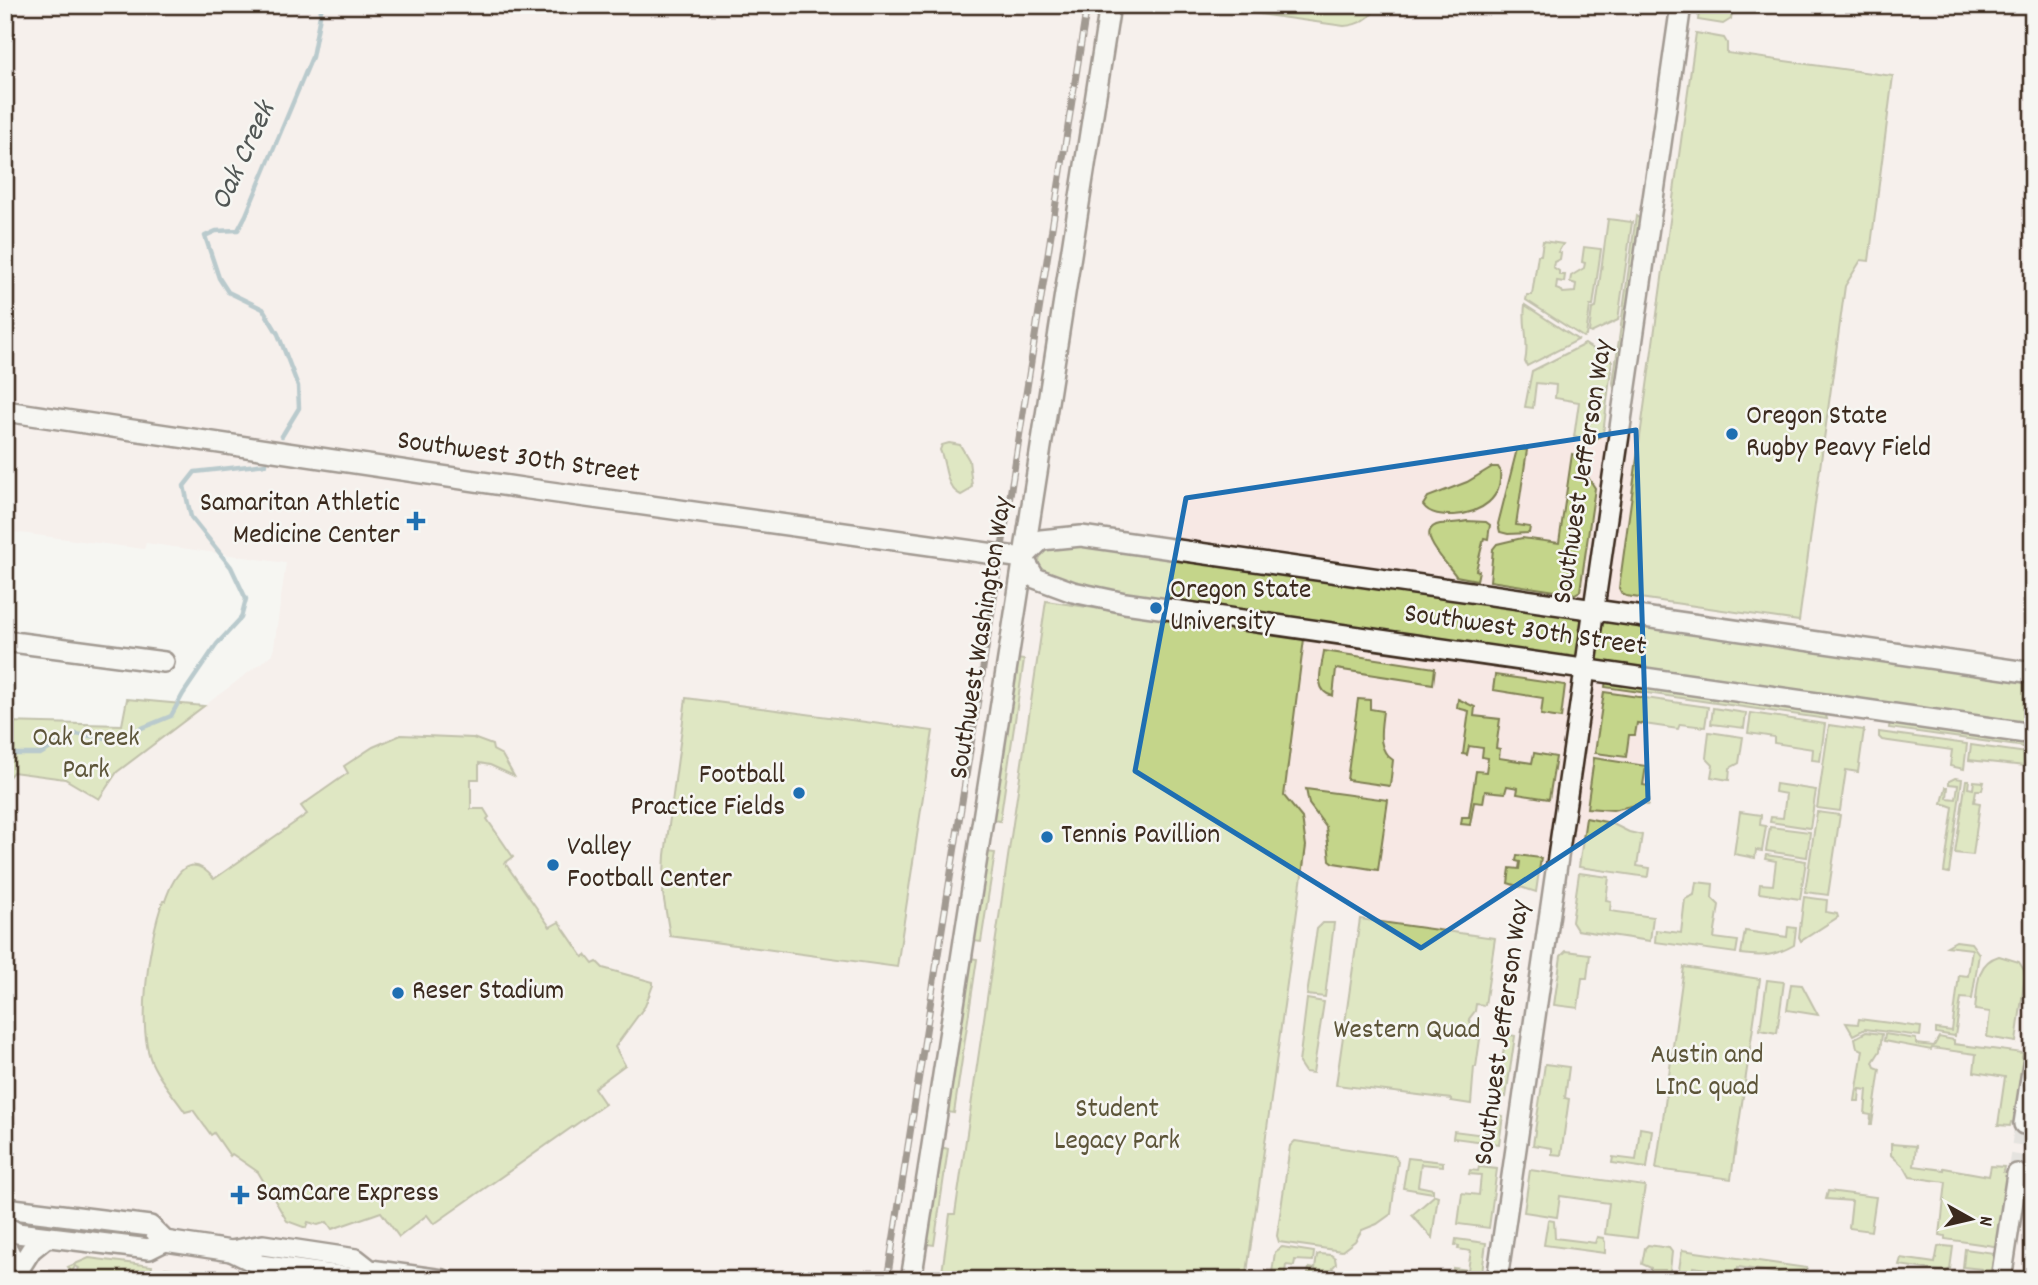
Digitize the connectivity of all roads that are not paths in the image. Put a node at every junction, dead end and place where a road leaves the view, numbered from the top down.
1 (1110, 5) edge
2 (1681, 5) edge
3 (5, 411) edge
4 (1023, 558) junction
5 (1593, 609) junction
6 (5, 641) edge
7 (164, 663) dead end
8 (1585, 668) junction
9 (2033, 673) edge
10 (2033, 734) edge
11 (2033, 1064) edge
12 (2024, 1124) tunnel mouth
13 (2017, 1174) tunnel mouth
14 (5, 1208) edge
15 (5, 1226) edge
16 (47, 1237) junction
17 (164, 1241) junction
18 (5, 1250) edge
19 (19, 1276) edge
20 (443, 1280) edge
21 (911, 1280) edge
22 (1497, 1280) edge
23 (2001, 1280) edge

1 - 4 street, Southwest Washington Way
2 - 5 street, Southwest Jefferson Way
3 - 4 street, Southwest 30th Street
4 - 5 street, Southwest 30th Street
4 - 8 street, Southwest 30th Street
4 - 21 street, Southwest Washington Way
5 - 8 street, Southwest Jefferson Way
5 - 9 street, Southwest 30th Street
6 - 7 street
8 - 10 street, Southwest 30th Street
8 - 22 street, Southwest Jefferson Way
11 - 12 street
13 - 23 street
14 - 17 street
15 - 16 street
16 - 17 street
16 - 19 street
17 - 20 street
18 - 19 main road

